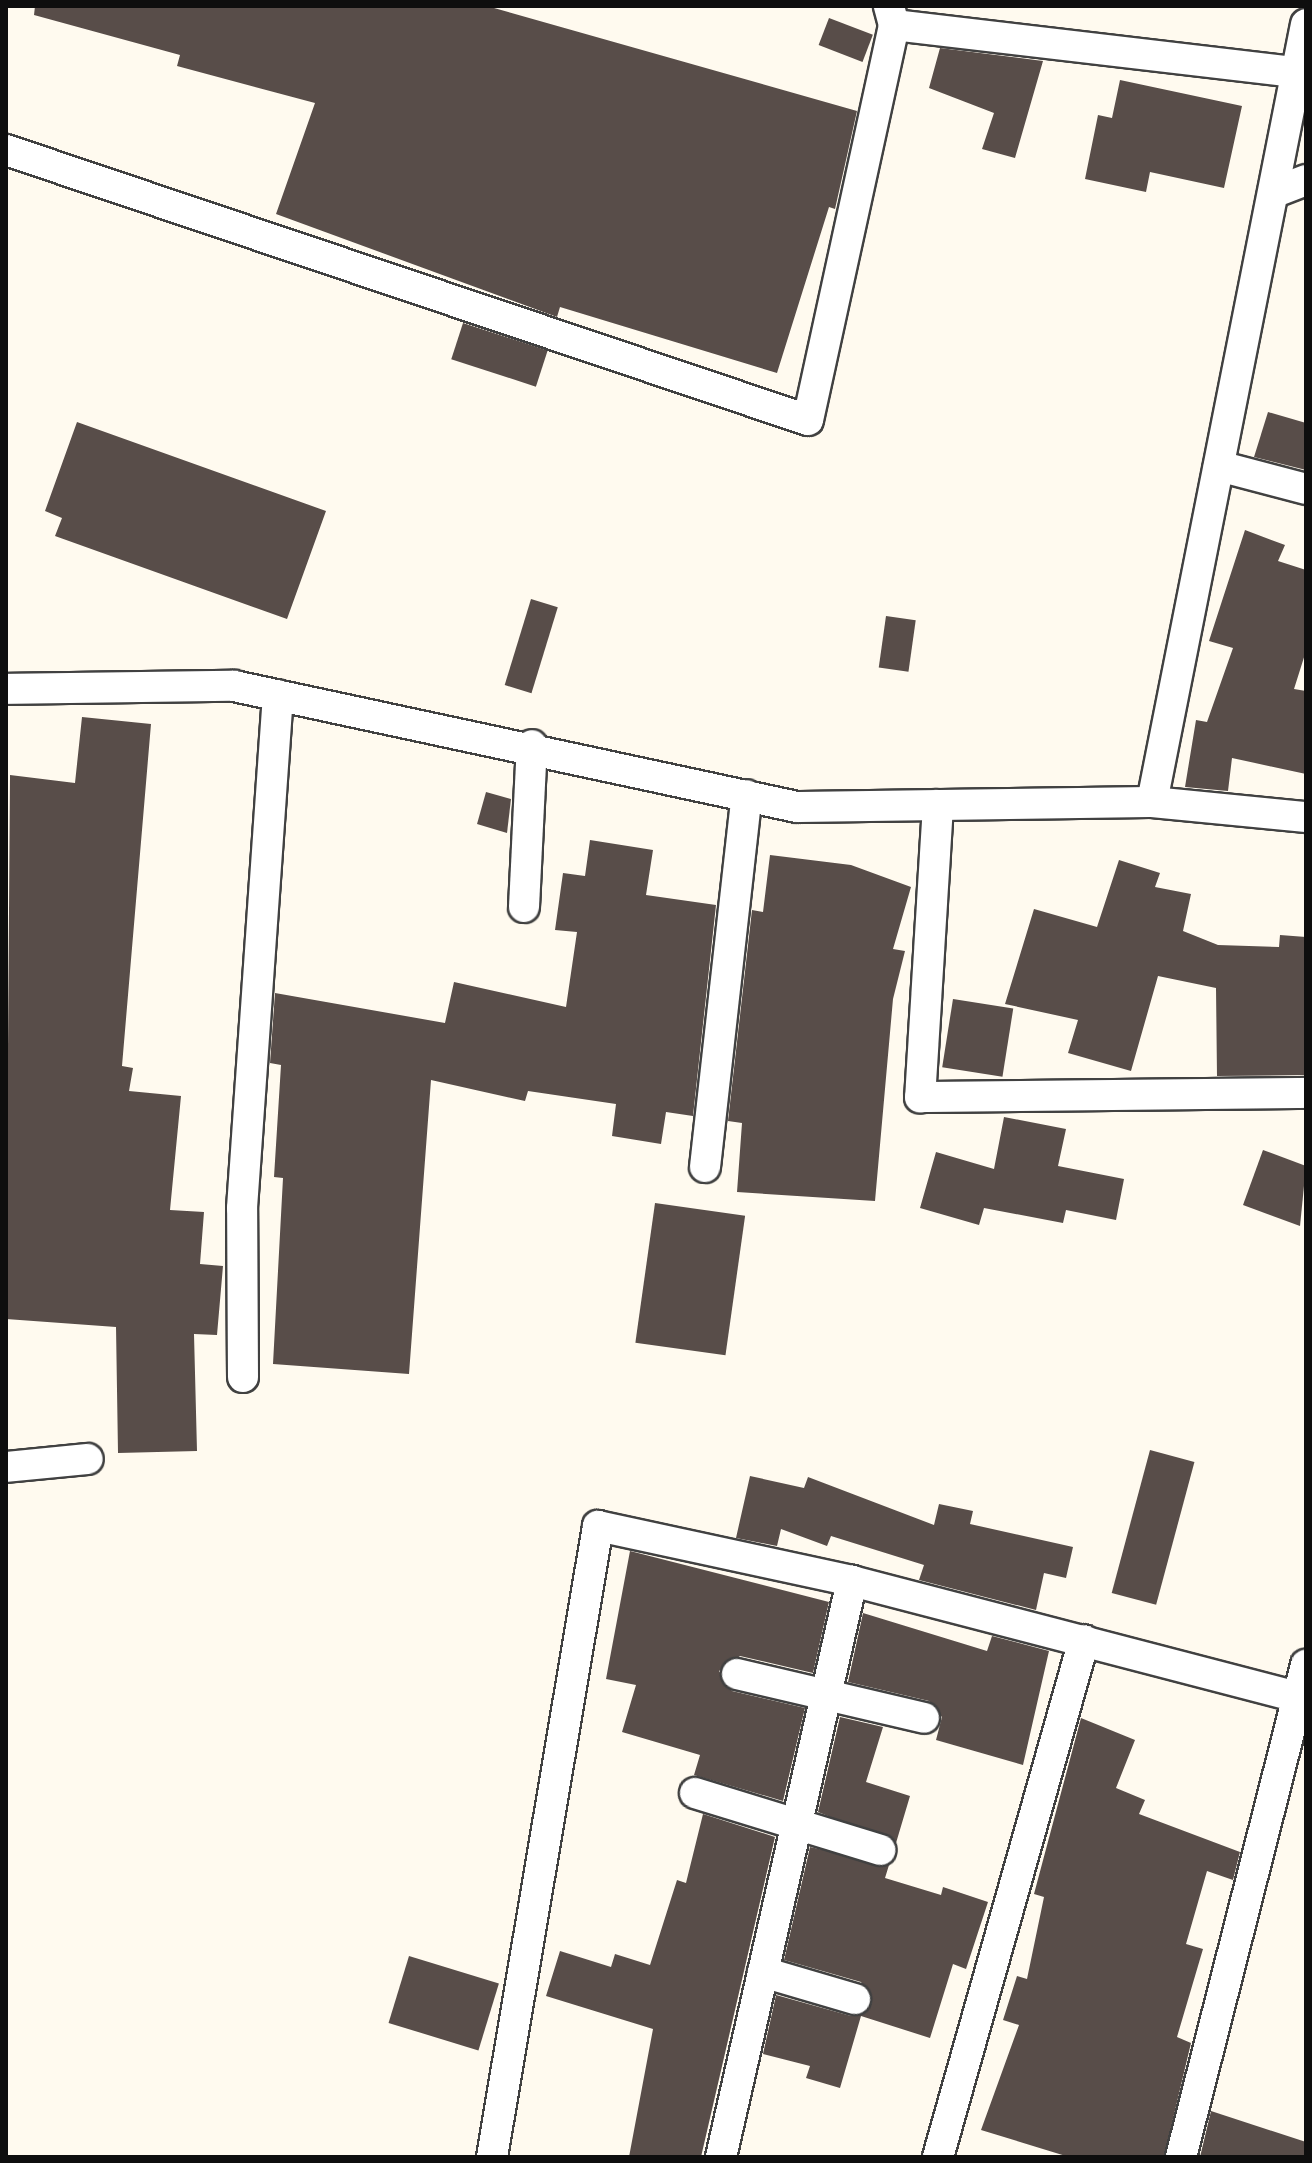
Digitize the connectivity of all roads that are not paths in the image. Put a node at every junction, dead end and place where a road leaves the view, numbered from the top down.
1 (892, 16) edge
2 (1306, 24) edge
3 (1297, 72) junction
4 (6, 150) edge
5 (1306, 180) edge
6 (1275, 192) junction
7 (1219, 466) junction
8 (1306, 489) edge
9 (6, 689) edge
10 (278, 695) junction
11 (532, 745) junction
12 (747, 795) junction
13 (1152, 802) junction
14 (938, 805) junction
15 (1306, 817) edge
16 (524, 907) dead end
17 (1306, 1093) edge
18 (705, 1167) dead end
19 (243, 1377) dead end
20 (88, 1459) dead end
21 (6, 1467) edge
22 (852, 1581) junction
23 (1084, 1640) junction
24 (1306, 1665) edge
25 (737, 1674) dead end
26 (827, 1691) junction
27 (1302, 1698) edge
28 (924, 1718) dead end
29 (695, 1793) dead end
30 (797, 1824) junction
31 (880, 1850) dead end
32 (763, 1972) junction
33 (855, 1999) dead end
34 (492, 2157) edge
35 (721, 2157) edge
36 (938, 2157) edge
37 (1181, 2157) edge

1 - 3 street
1 - 4 street
2 - 3 street
3 - 6 street
5 - 6 street
6 - 7 street
7 - 8 street
7 - 13 street
9 - 10 street
10 - 11 street
10 - 19 street
11 - 12 street
11 - 16 street
12 - 14 street
12 - 18 street
13 - 14 street
13 - 15 street
14 - 17 street
20 - 21 street
22 - 23 street
22 - 26 street
22 - 34 street
23 - 27 street
23 - 36 street
24 - 27 street
25 - 26 street
26 - 28 street
26 - 30 street
27 - 37 street
29 - 30 street
30 - 31 street
30 - 32 street
32 - 33 street
32 - 35 street

